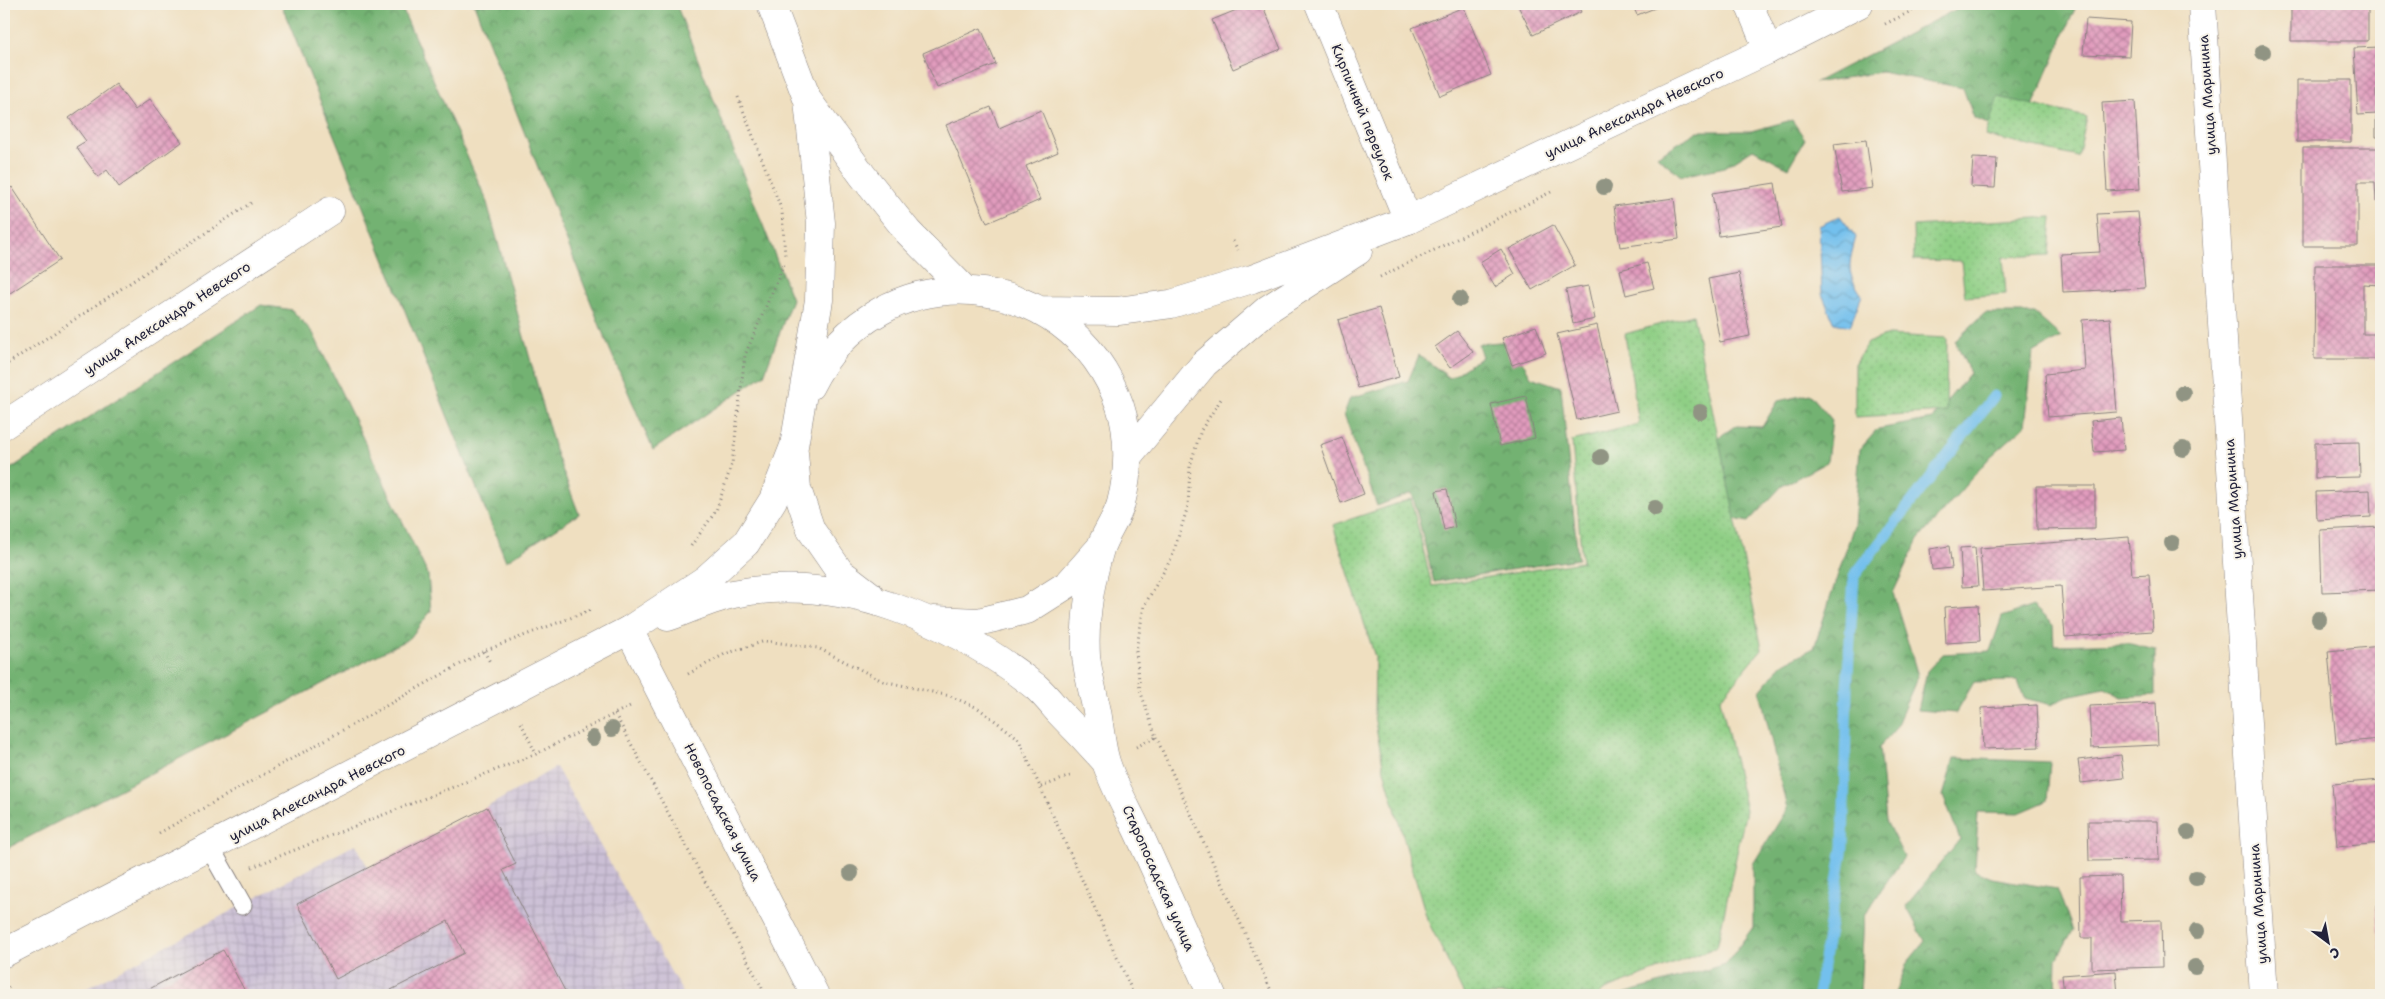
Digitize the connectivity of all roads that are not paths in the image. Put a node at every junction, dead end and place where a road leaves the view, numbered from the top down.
1 (771, 4) edge
2 (1319, 4) edge
3 (1749, 4) edge
4 (1858, 4) edge
5 (2202, 4) edge
6 (1768, 50) junction
7 (808, 101) junction
8 (330, 211) dead end
9 (1408, 220) junction
10 (964, 289) junction
11 (1041, 310) junction
12 (802, 403) junction
13 (4, 425) edge
14 (794, 446) junction
15 (1128, 456) junction
16 (1100, 548) junction
17 (880, 602) junction
18 (927, 620) junction
19 (629, 630) junction
20 (1106, 762) junction
21 (210, 848) junction
22 (242, 905) dead end
23 (4, 954) edge
24 (815, 995) edge
25 (1212, 995) edge
26 (2264, 995) edge

1 - 7 main road
2 - 9 main road, Кирпичный переулок
3 - 6 main road
4 - 6 main road, улица Александра Невского
5 - 26 main road, улица Маринина
6 - 9 main road, улица Александра Невского
7 - 10 main road
7 - 12 main road
8 - 13 main road, улица Александра Невского
9 - 11 main road
9 - 15 main road
10 - 11 main road
10 - 12 main road
11 - 15 main road
12 - 14 main road
14 - 17 main road
14 - 19 main road
15 - 16 main road
16 - 18 main road
16 - 20 main road
17 - 18 main road
17 - 19 main road
18 - 20 main road
19 - 21 main road, улица Александра Невского
19 - 24 main road, Новопосадская улица
20 - 25 main road, Старопосадская улица
21 - 22 lane
21 - 23 main road, улица Александра Невского

